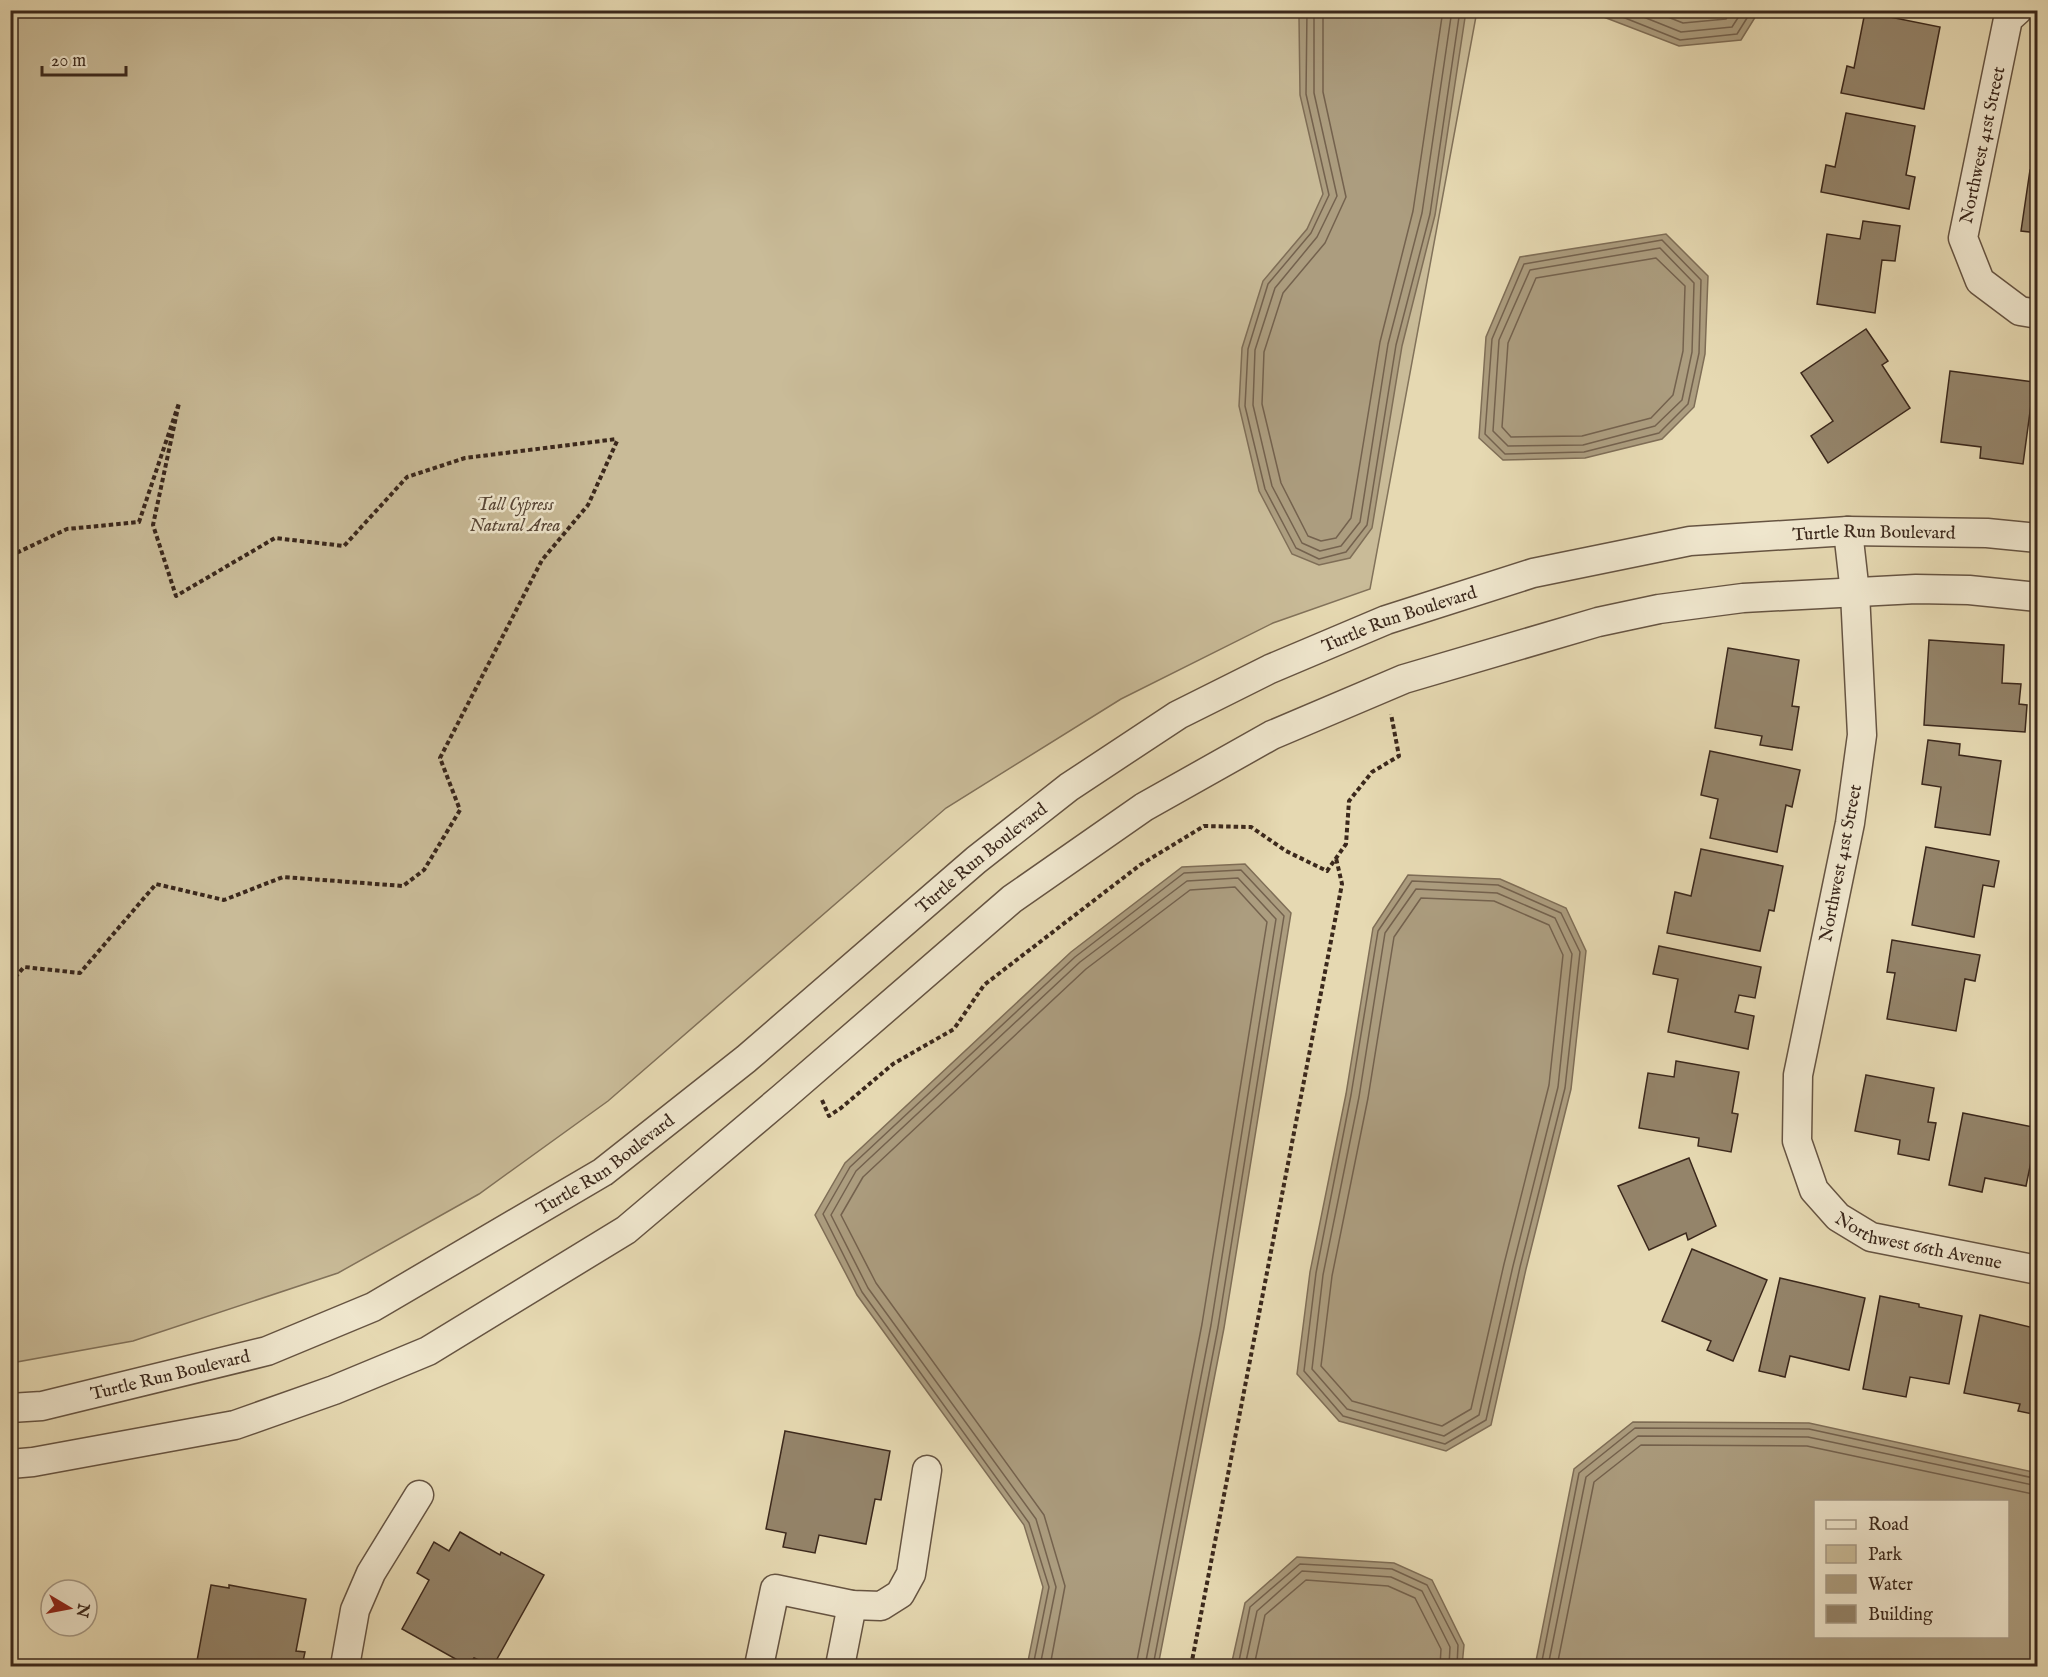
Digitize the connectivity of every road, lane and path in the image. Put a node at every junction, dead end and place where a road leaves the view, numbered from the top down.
1 (2018, 10) edge
2 (2037, 314) edge
3 (1848, 531) junction
4 (2037, 538) edge
5 (10, 556) edge
6 (1855, 593) junction
7 (2037, 597) edge
8 (1390, 710) dead end
9 (1336, 858) junction
10 (10, 983) edge
11 (821, 1098) dead end
12 (1814, 1190) joint
13 (2037, 1270) edge
14 (10, 1408) edge
15 (10, 1464) edge
16 (927, 1470) dead end
17 (419, 1496) dead end
18 (852, 1605) junction
19 (345, 1666) edge
20 (759, 1666) edge
21 (840, 1666) edge
22 (1191, 1666) edge

1 - 2 street, Northwest 41st Street
3 - 4 street, Turtle Run Boulevard
3 - 6 street, Northwest 41st Street
3 - 14 street, Turtle Run Boulevard
5 - 10 path
6 - 7 street
6 - 12 street, Northwest 41st Street
6 - 15 street
8 - 9 path
9 - 11 path
9 - 22 path
12 - 13 street, Northwest 66th Avenue
16 - 18 street
17 - 19 street
18 - 20 street
18 - 21 street

